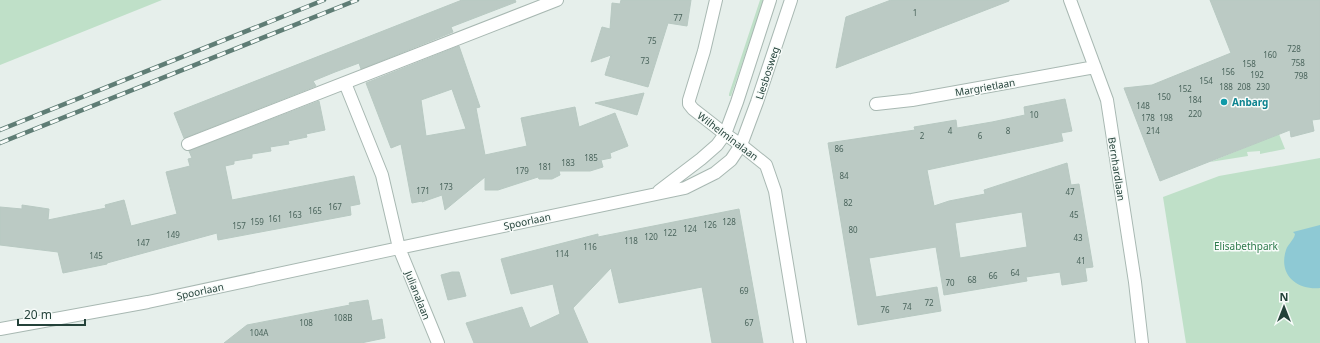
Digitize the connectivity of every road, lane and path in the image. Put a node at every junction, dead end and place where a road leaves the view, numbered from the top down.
1 (557, 0) edge
2 (716, 0) edge
3 (770, 0) edge
4 (791, 0) edge
5 (1070, 0) edge
6 (1095, 68) junction
7 (345, 83) junction
8 (876, 104) dead end
9 (725, 134) junction
10 (188, 144) dead end
11 (741, 145) junction
12 (655, 193) junction
13 (399, 248) junction
14 (0, 329) edge
15 (438, 343) edge
16 (800, 343) edge
17 (1142, 343) edge

1 - 7 street
2 - 9 street, Wilhelminalaan
3 - 9 street, Liesbosweg
4 - 11 street, Liesbosweg
5 - 6 street, Bernhardlaan
6 - 8 street, Margrietlaan
6 - 17 street, Bernhardlaan
7 - 10 street
7 - 13 street
9 - 11 street, Wilhelminalaan
9 - 12 street, Spoorlaan
11 - 12 street, Spoorlaan
11 - 16 street, Wilhelminalaan
12 - 13 street, Spoorlaan
13 - 14 street, Spoorlaan
13 - 15 street, Julianalaan

